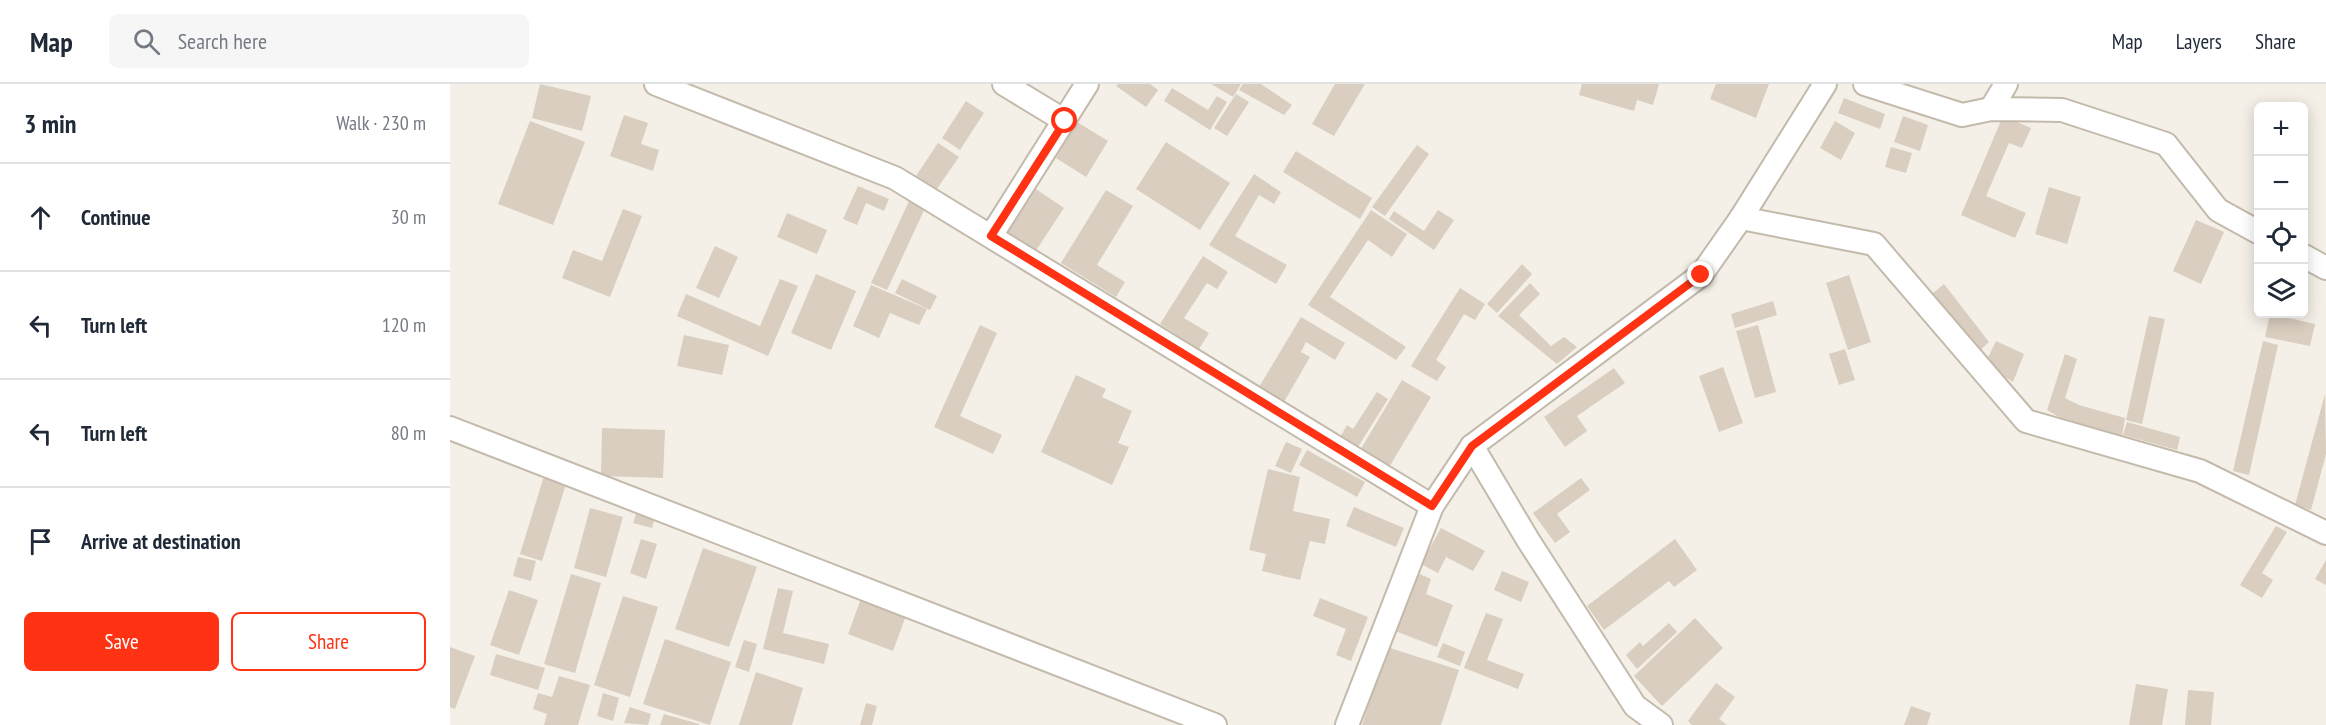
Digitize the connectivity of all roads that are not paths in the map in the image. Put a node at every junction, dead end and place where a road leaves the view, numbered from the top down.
1 (656, 84) edge
2 (1004, 84) edge
3 (1087, 84) edge
4 (1825, 84) edge
5 (1865, 84) edge
6 (2006, 84) edge
7 (1991, 109) junction
8 (1065, 121) junction
9 (1741, 218) junction
10 (2254, 229) edge
11 (991, 236) junction
12 (2308, 258) edge
13 (2326, 268) edge
14 (450, 428) edge
15 (1472, 446) junction
16 (1432, 506) junction
17 (2326, 533) edge
18 (1215, 725) edge
19 (1347, 725) edge
20 (1661, 725) edge

1 - 11 street
2 - 8 street
3 - 8 street
4 - 9 street
5 - 7 street
6 - 7 street
7 - 10 street
8 - 11 street
9 - 15 street
9 - 17 street
11 - 16 street
12 - 13 street
14 - 18 street
15 - 16 street
15 - 20 street
16 - 19 street

